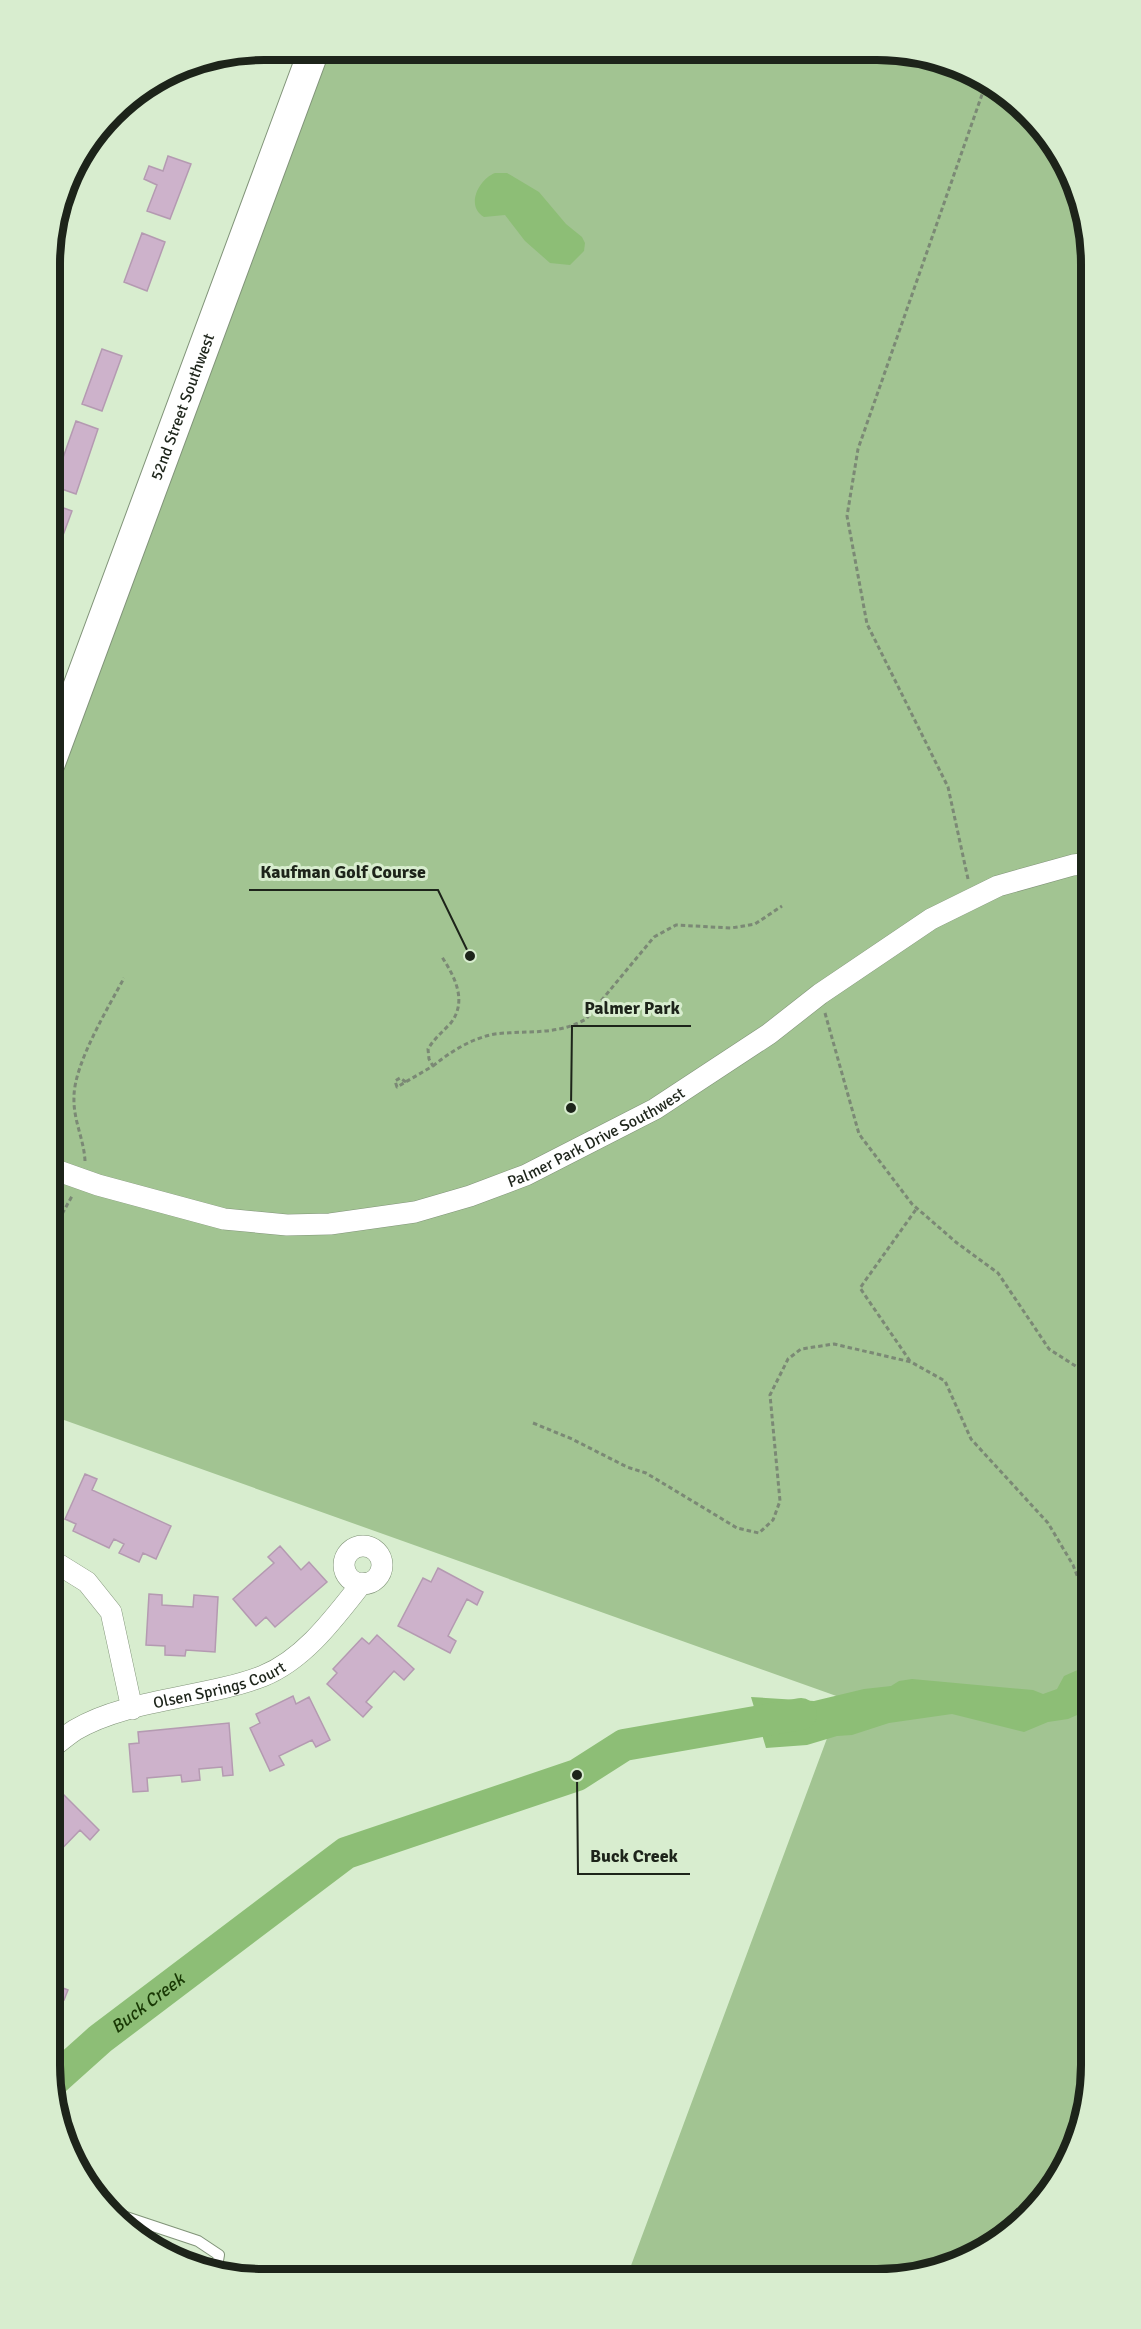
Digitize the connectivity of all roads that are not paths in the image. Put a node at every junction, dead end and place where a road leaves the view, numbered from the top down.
1 (310, 60) edge
2 (60, 737) edge
3 (1081, 864) edge
4 (60, 1172) edge
5 (60, 1565) edge
6 (362, 1583) dead end
7 (132, 1709) junction
8 (60, 1742) edge
9 (131, 2219) edge
10 (218, 2263) edge

1 - 2 street, 52nd Street Southwest
3 - 4 street, Palmer Park Drive Southwest
5 - 7 street
6 - 7 street, Olsen Springs Court
7 - 8 street, Olsen Springs Court
9 - 10 lane

